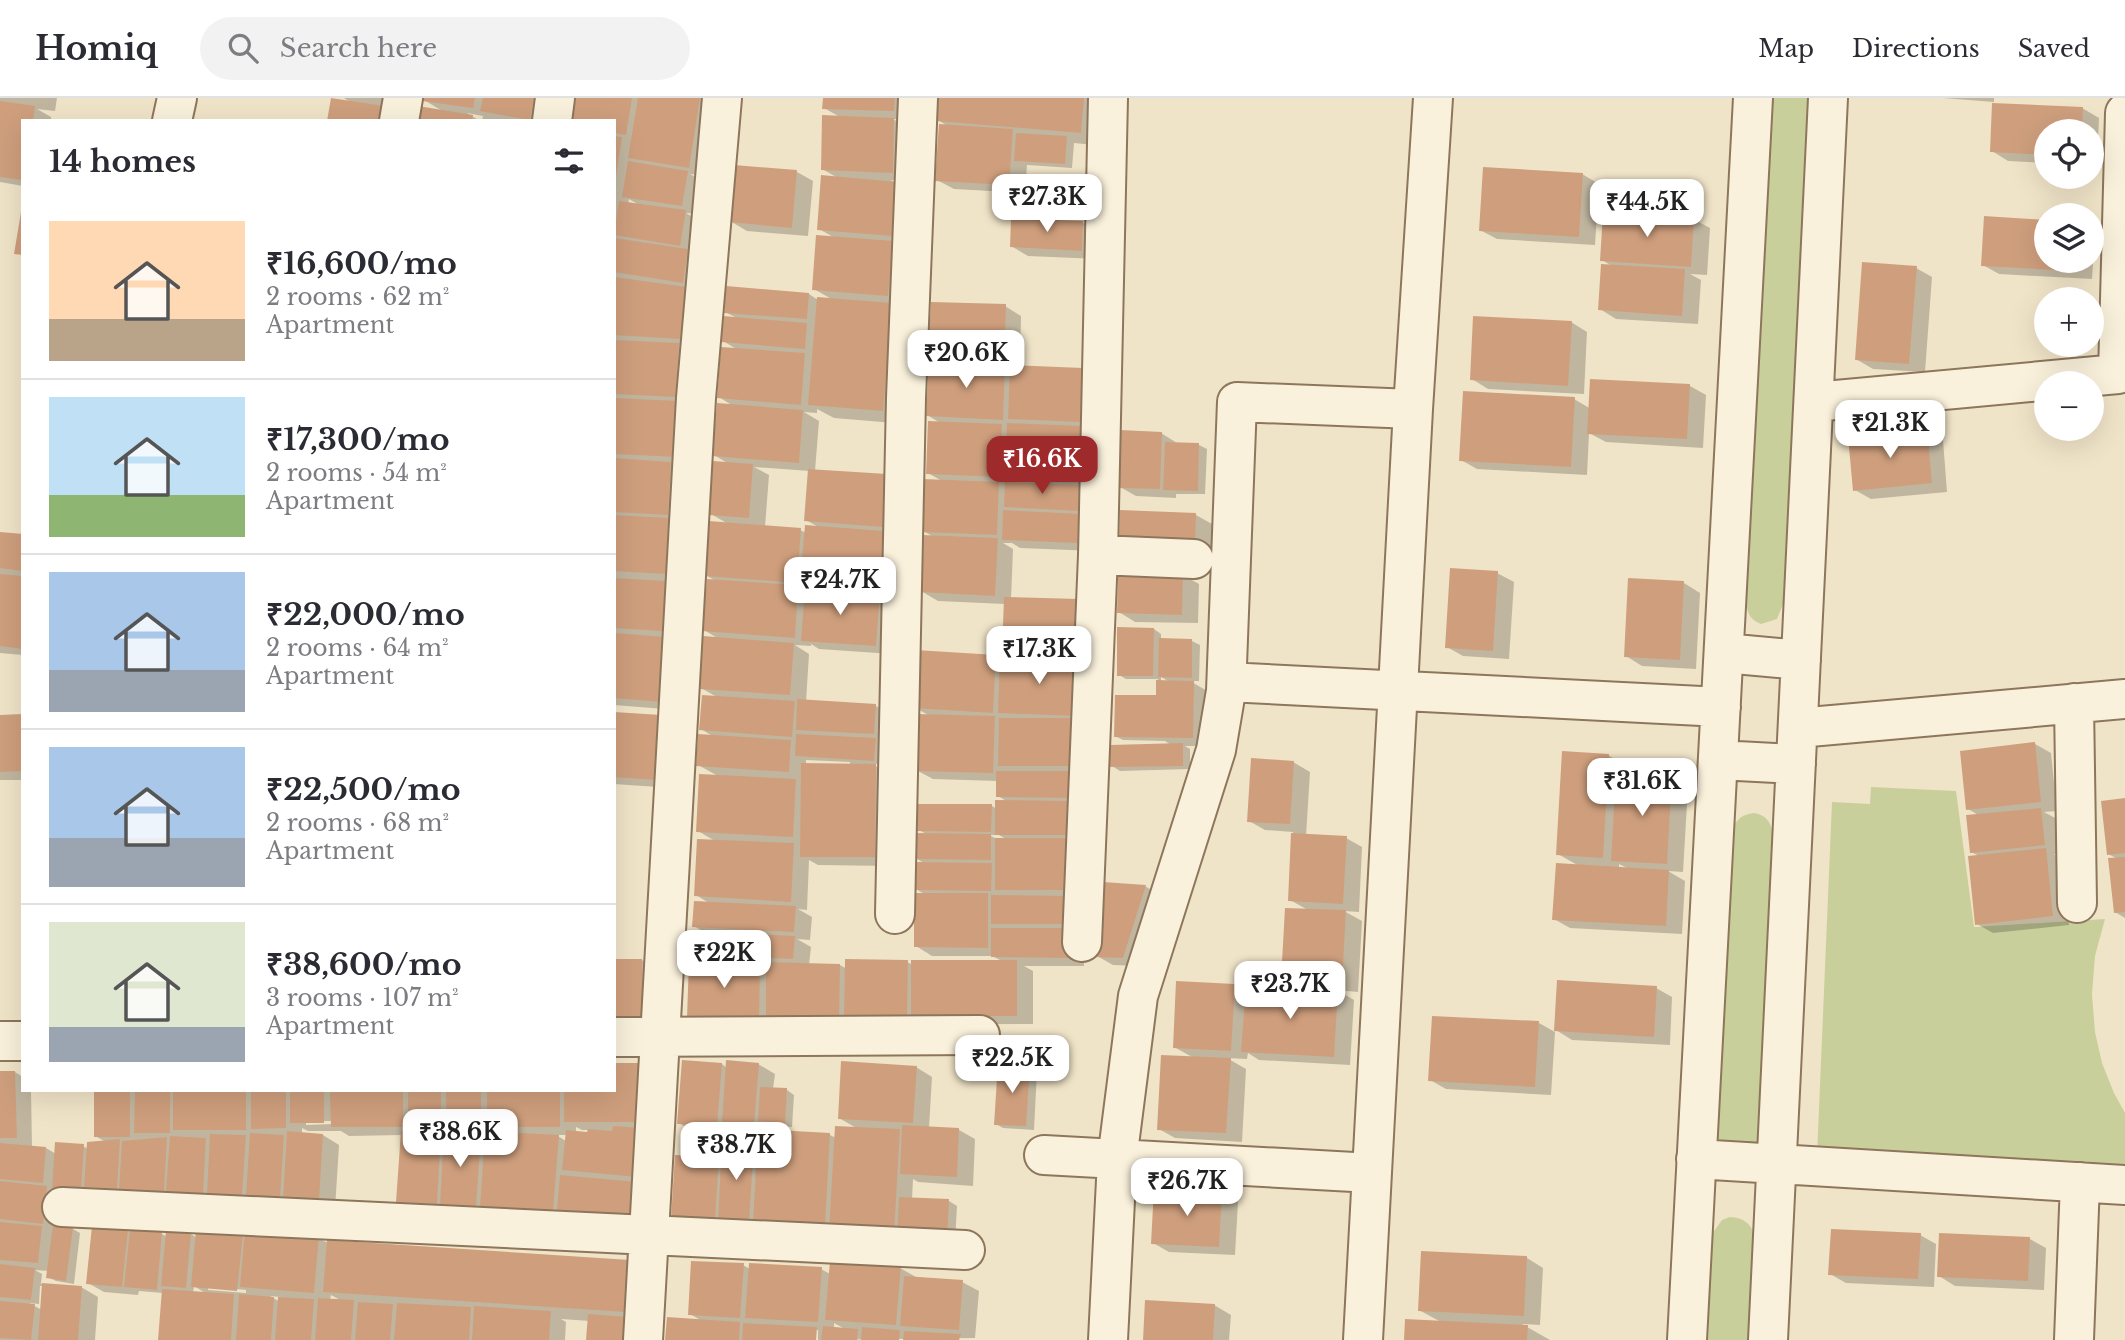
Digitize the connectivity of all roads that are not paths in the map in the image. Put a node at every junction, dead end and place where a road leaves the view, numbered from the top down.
1 (177, 98) edge
2 (403, 98) edge
3 (555, 98) edge
4 (722, 98) edge
5 (918, 98) edge
6 (1108, 98) edge
7 (1433, 98) edge
8 (1753, 98) edge
9 (1828, 98) edge
10 (2125, 113) edge
11 (172, 119) edge
12 (399, 119) edge
13 (552, 119) edge
14 (1814, 402) junction
15 (1413, 410) junction
16 (1098, 555) junction
17 (1194, 559) dead end
18 (1724, 653) junction
19 (1801, 660) junction
20 (1227, 682) junction
21 (1398, 691) junction
22 (2125, 699) edge
23 (2074, 703) junction
24 (1721, 707) junction
25 (1797, 746) junction
26 (1718, 760) junction
27 (2077, 903) dead end
28 (895, 914) dead end
29 (1082, 943) dead end
30 (980, 1035) dead end
31 (616, 1037) edge
32 (660, 1037) junction
33 (0, 1041) edge
34 (21, 1041) edge
35 (1044, 1156) dead end
36 (1696, 1159) junction
37 (1117, 1160) junction
38 (1777, 1164) junction
39 (1372, 1173) junction
40 (2080, 1182) junction
41 (2125, 1185) edge
42 (62, 1207) dead end
43 (649, 1235) junction
44 (965, 1250) dead end
45 (642, 1340) edge
46 (1108, 1340) edge
47 (1363, 1340) edge
48 (1687, 1340) edge
49 (1768, 1340) edge
50 (2074, 1340) edge

1 - 11 street
2 - 12 street
3 - 13 street
4 - 32 street
5 - 28 street
6 - 16 street
7 - 15 street
8 - 18 street
9 - 14 street
10 - 14 street
14 - 19 street
15 - 20 street
15 - 21 street
16 - 17 street
16 - 29 street
18 - 19 street
18 - 24 street
19 - 25 street
20 - 21 street
20 - 37 street
21 - 24 street
21 - 39 street
22 - 23 street
23 - 25 street
23 - 27 street
24 - 26 street
25 - 26 street
25 - 38 street
26 - 36 street
30 - 32 street
31 - 32 street
32 - 43 street
33 - 34 street
35 - 37 street
36 - 38 street
36 - 48 street
37 - 39 street
37 - 46 street
38 - 40 street
38 - 49 street
39 - 47 street
40 - 41 street
40 - 50 street
42 - 43 street
43 - 44 street
43 - 45 street

